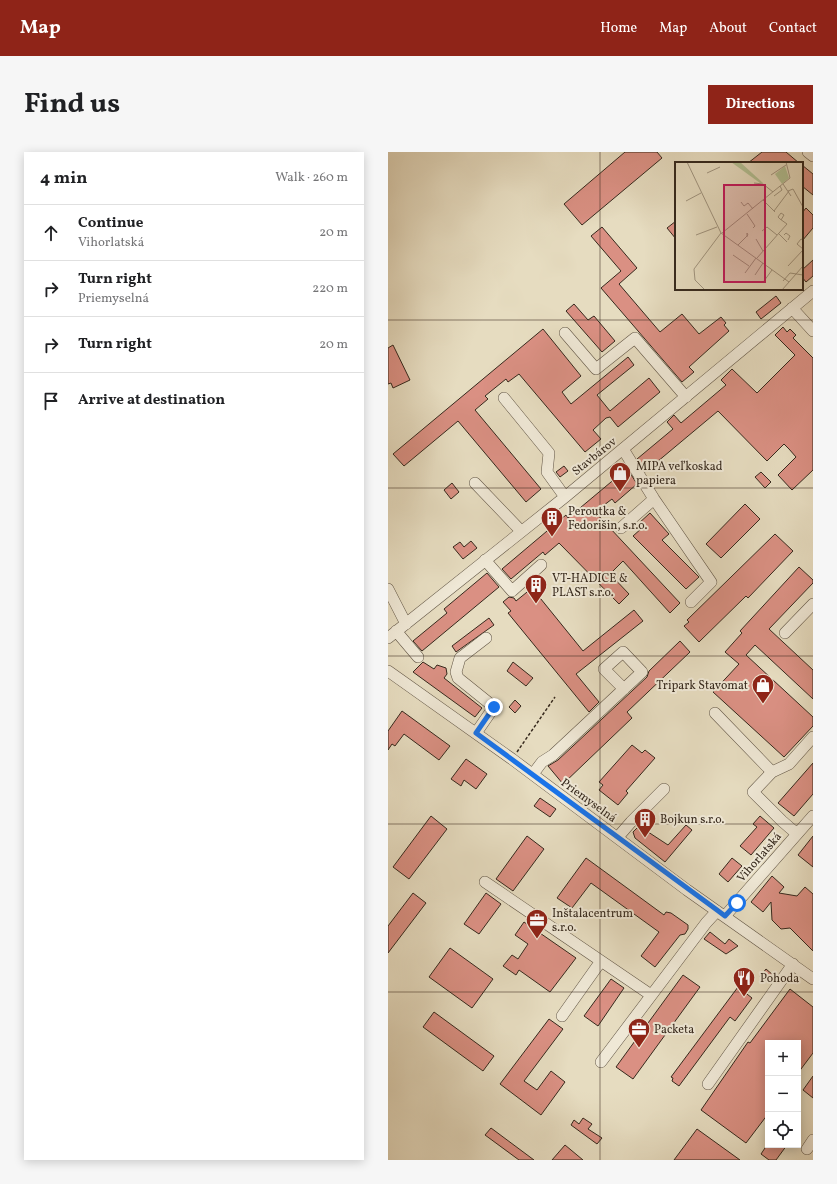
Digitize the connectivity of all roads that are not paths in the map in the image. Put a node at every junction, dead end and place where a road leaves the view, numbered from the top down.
1 (808, 152) edge
2 (813, 156) edge
3 (808, 291) edge
4 (792, 308) junction
5 (813, 331) edge
6 (565, 333) dead end
7 (686, 397) junction
8 (504, 398) dead end
9 (623, 449) junction
10 (476, 483) dead end
11 (565, 497) junction
12 (654, 499) junction
13 (621, 528) dead end
14 (521, 531) junction
15 (485, 560) junction
16 (541, 565) dead end
17 (388, 589) edge
18 (691, 602) dead end
19 (813, 604) edge
20 (406, 624) junction
21 (785, 633) dead end
22 (392, 635) edge
23 (486, 638) dead end
24 (418, 657) dead end
25 (388, 671) edge
26 (624, 689) dead end
27 (715, 713) dead end
28 (476, 733) junction
29 (813, 737) edge
30 (772, 772) junction
31 (533, 774) junction
32 (664, 789) dead end
33 (811, 821) edge
34 (797, 834) junction
35 (618, 837) junction
36 (485, 882) dead end
37 (721, 913) junction
38 (602, 961) junction
39 (793, 964) junction
40 (813, 979) edge
41 (651, 995) junction
42 (562, 1016) dead end
43 (601, 1062) dead end
44 (708, 1084) dead end

1 - 2 street
3 - 4 street, Stavbárov
4 - 5 street
4 - 7 street, Stavbárov
6 - 7 street
7 - 9 street, Stavbárov
8 - 11 street
9 - 11 street, Stavbárov
9 - 12 street
10 - 14 street
11 - 14 street, Stavbárov
12 - 13 street
12 - 18 street
14 - 15 street, Stavbárov
15 - 16 street
15 - 20 street, Stavbárov
17 - 20 street
19 - 21 street
20 - 22 street, Stavbárov
22 - 24 street
23 - 28 street
25 - 28 street, Priemyselná
26 - 31 street
27 - 30 street
28 - 31 street, Priemyselná
29 - 30 street
30 - 34 street
31 - 35 street, Priemyselná
32 - 35 street
33 - 34 street, Vihorlatská
34 - 37 street, Vihorlatská
35 - 37 street, Priemyselná
36 - 38 street
37 - 39 street, Priemyselná
37 - 41 street, Vihorlatská
38 - 41 street
38 - 42 street
39 - 40 street, Priemyselná
39 - 44 street
41 - 43 street, Vihorlatská

